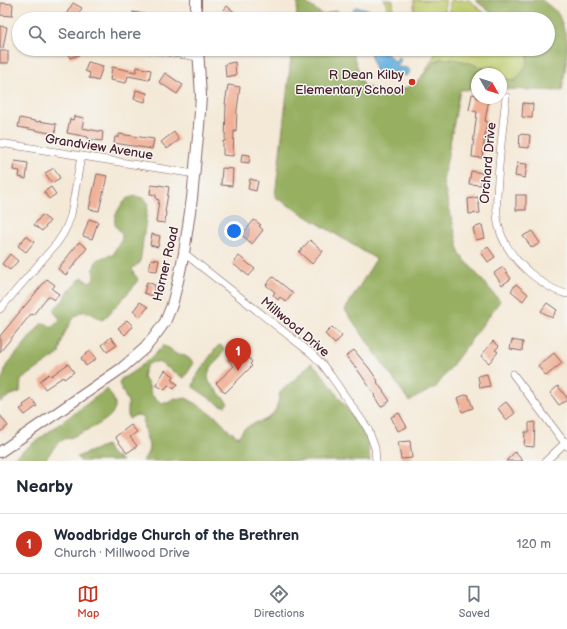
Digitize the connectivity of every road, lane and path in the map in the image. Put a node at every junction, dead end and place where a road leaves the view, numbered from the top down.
1 (196, 0) edge
2 (196, 12) edge
3 (198, 56) edge
4 (505, 104) edge
5 (0, 143) edge
6 (81, 156) junction
7 (195, 174) junction
8 (184, 253) junction
9 (567, 294) edge
10 (0, 309) edge
11 (513, 374) dead end
12 (566, 444) edge
13 (0, 452) edge
14 (376, 461) edge
15 (546, 461) edge

1 - 2 main road
3 - 7 main road, Horner Road
4 - 9 street, Orchard Drive
5 - 6 street, Grandview Avenue
6 - 7 street, Grandview Avenue
6 - 10 street
7 - 8 main road, Horner Road
8 - 13 main road, Horner Road
8 - 14 street, Millwood Drive
11 - 12 street
12 - 15 street

